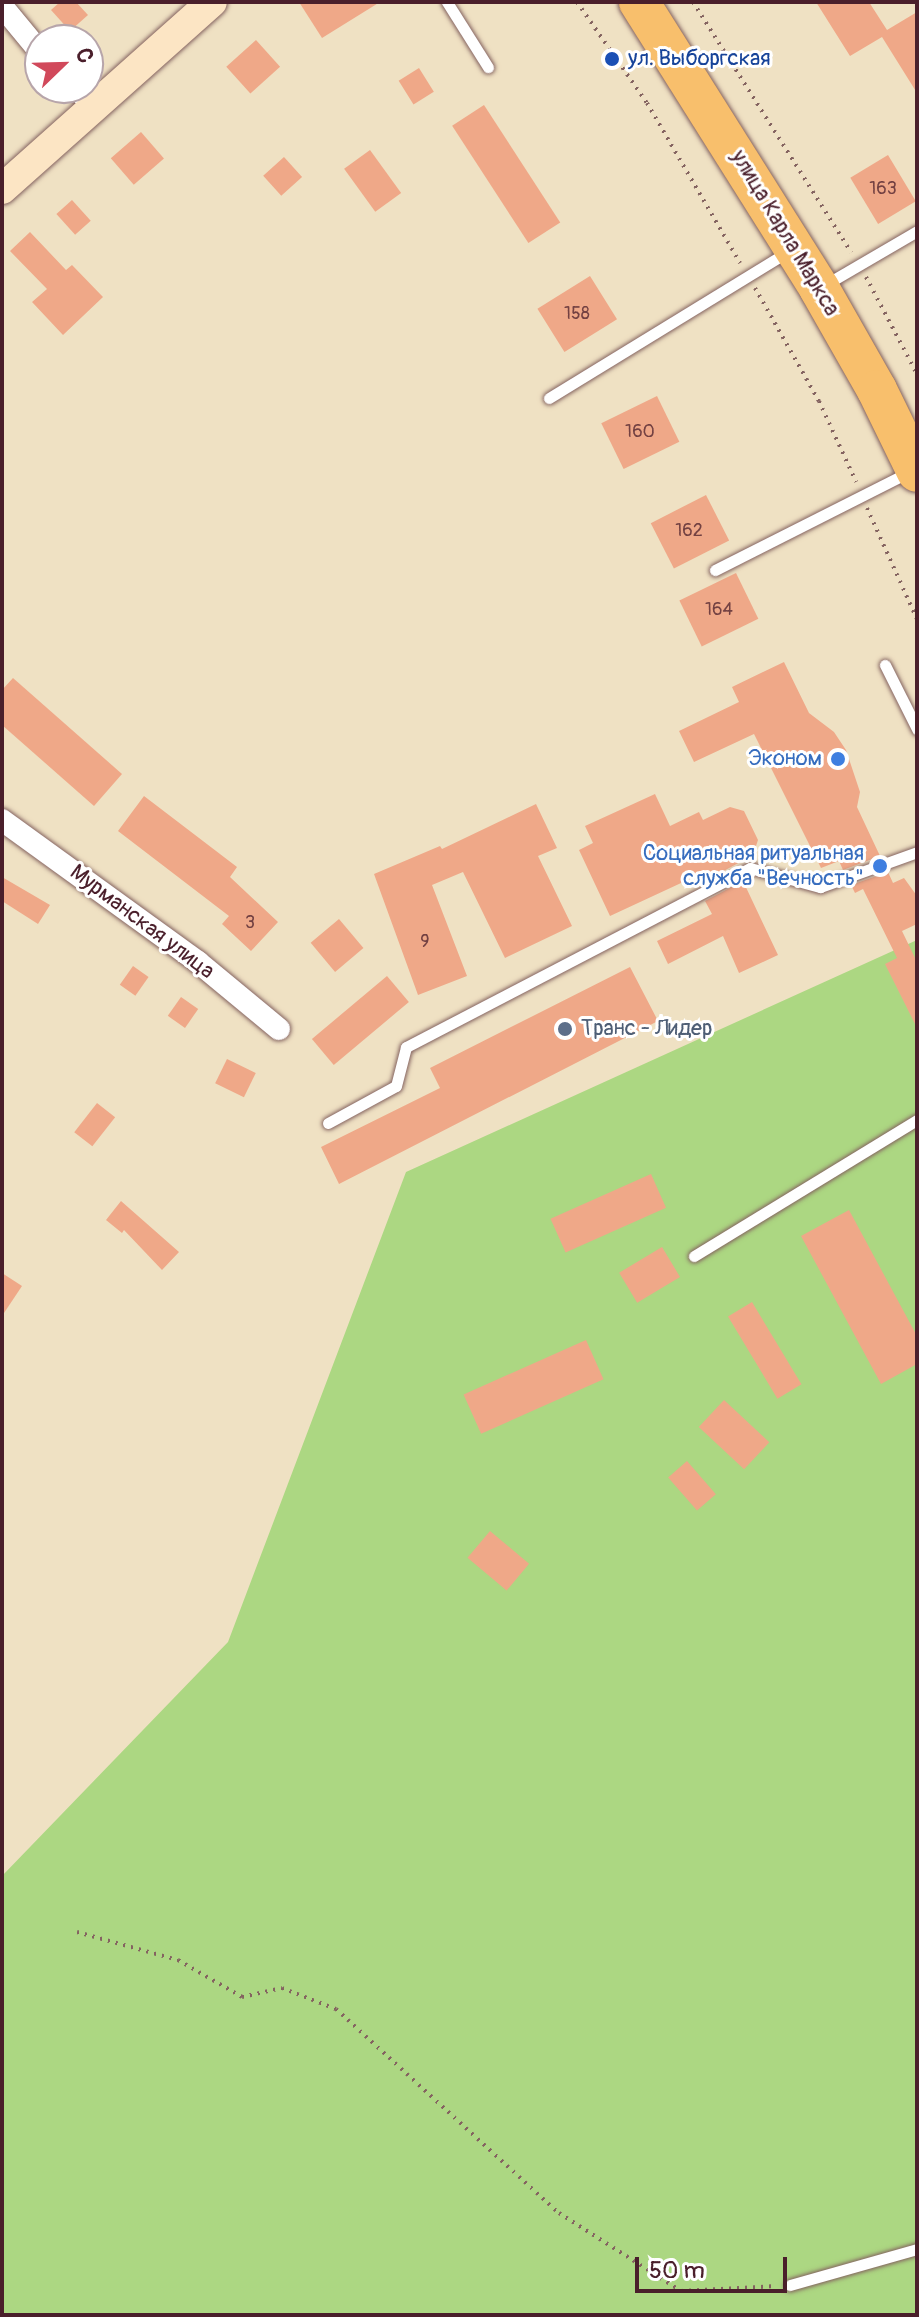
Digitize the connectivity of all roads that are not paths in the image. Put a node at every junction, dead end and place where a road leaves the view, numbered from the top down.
1 (212, 2) edge
2 (447, 2) edge
3 (639, 2) edge
4 (2, 6) edge
5 (24, 33) edge
6 (488, 67) dead end
7 (104, 83) edge
8 (79, 104) edge
9 (2, 189) edge
10 (917, 231) edge
11 (794, 247) junction
12 (819, 288) junction
13 (549, 398) dead end
14 (916, 471) edge
15 (715, 570) dead end
16 (885, 665) dead end
17 (917, 729) edge
18 (2, 820) edge
19 (917, 852) edge
20 (279, 1029) dead end
21 (917, 1120) edge
22 (328, 1123) dead end
23 (694, 1256) dead end
24 (917, 2249) edge
25 (790, 2285) road end

1 - 7 street
2 - 6 lane
3 - 11 highway, улица Карла Маркса
4 - 5 street
8 - 9 street
10 - 12 lane
11 - 12 highway, улица Карла Маркса
11 - 13 lane
12 - 14 highway, улица Карла Маркса
14 - 15 lane
16 - 17 lane
18 - 20 street, Мурманская улица
19 - 22 lane
21 - 23 lane
24 - 25 lane

